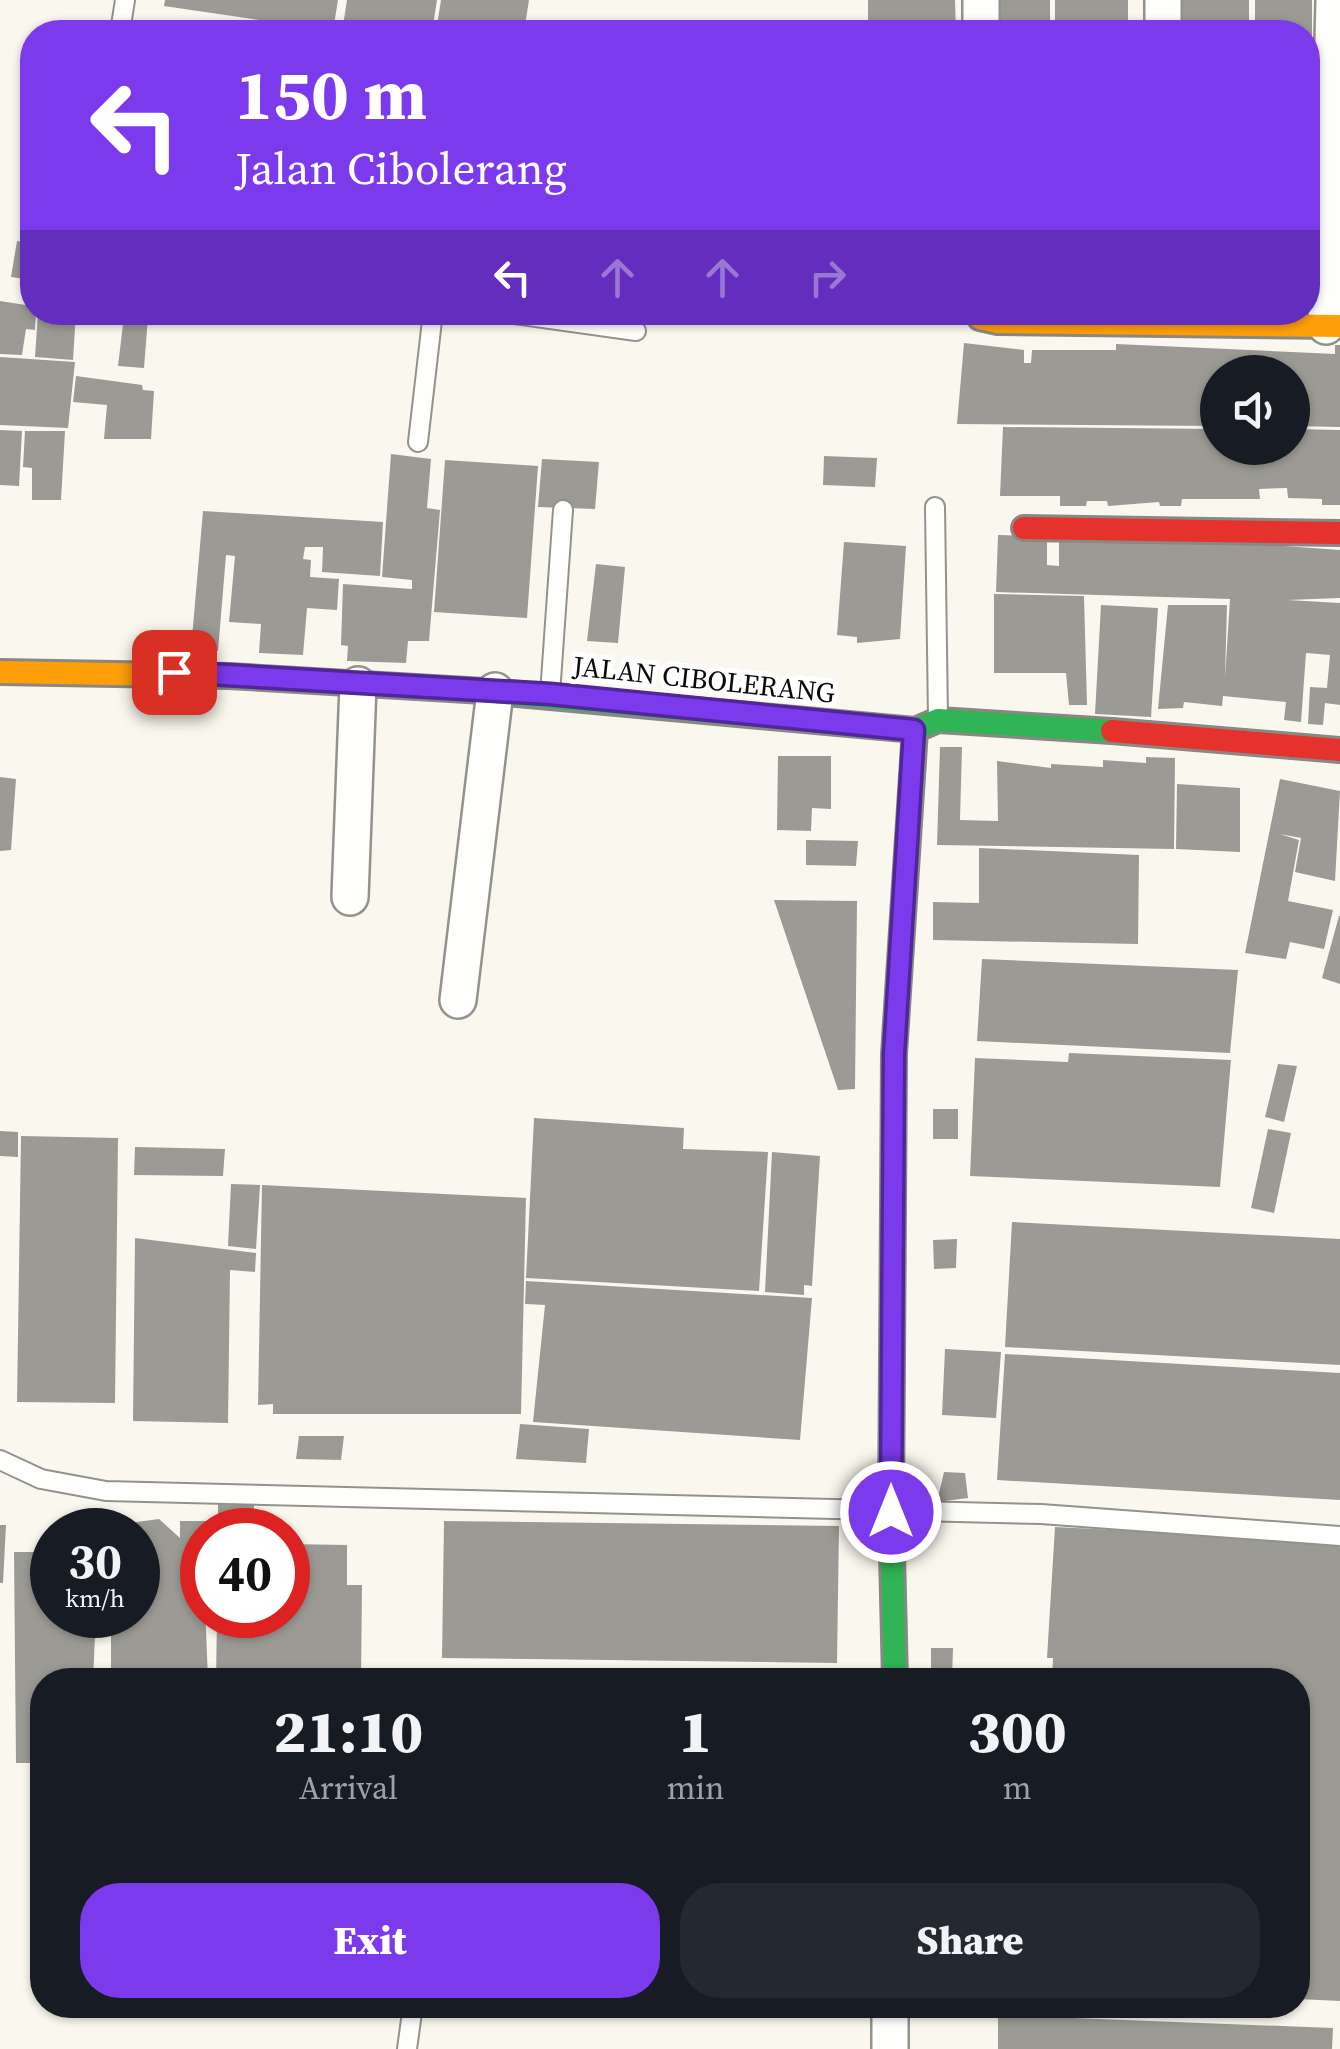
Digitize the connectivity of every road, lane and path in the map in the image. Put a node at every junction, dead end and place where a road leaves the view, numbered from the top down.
1 (1334, 0) edge
2 (432, 325) edge
3 (592, 325) edge
4 (1305, 325) edge
5 (1333, 326) edge
6 (636, 331) dead end
7 (418, 442) dead end
8 (935, 506) dead end
9 (563, 510) dead end
10 (1024, 528) dead end
11 (1340, 533) edge
12 (0, 672) edge
13 (358, 685) junction
14 (495, 691) junction
15 (550, 694) junction
16 (938, 720) junction
17 (914, 730) junction
18 (1340, 750) edge
19 (350, 897) dead end
20 (458, 1000) dead end
21 (0, 1460) edge
22 (891, 1512) junction
23 (1340, 1536) edge
24 (895, 1668) edge
25 (411, 2018) edge
26 (890, 2018) edge
27 (407, 2049) edge
28 (890, 2049) edge

1 - 5 street
2 - 7 lane
3 - 6 lane
4 - 5 street
8 - 16 lane
9 - 15 lane
10 - 11 street
12 - 13 street, JALAN CIBOLERANG
13 - 14 street, JALAN CIBOLERANG
13 - 19 street
14 - 15 street, JALAN CIBOLERANG
14 - 20 street
15 - 17 street, JALAN CIBOLERANG
16 - 17 street, JALAN CIBOLERANG
16 - 18 street, JALAN CIBOLERANG
17 - 22 street
21 - 22 lane
22 - 23 lane
22 - 24 street
25 - 27 lane
26 - 28 street

